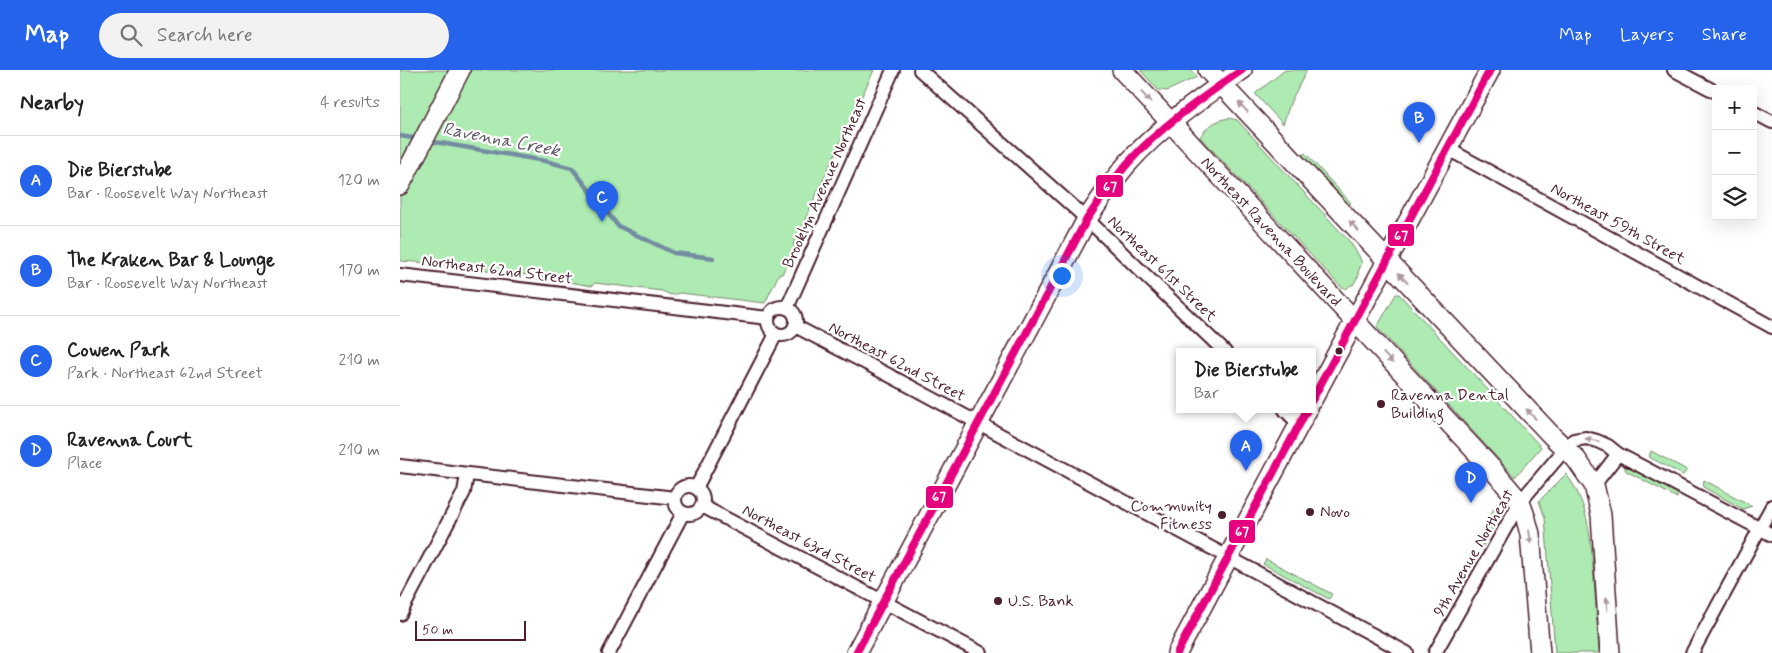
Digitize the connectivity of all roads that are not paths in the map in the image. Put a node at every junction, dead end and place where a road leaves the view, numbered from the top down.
1 (460, 70) edge
2 (892, 70) edge
3 (920, 70) edge
4 (1122, 70) edge
5 (1208, 70) edge
6 (1242, 70) edge
7 (1490, 70) edge
8 (1674, 70) edge
9 (1221, 84) junction
10 (1712, 90) edge
11 (1757, 114) edge
12 (1772, 122) edge
13 (1170, 123) junction
14 (1448, 149) junction
15 (400, 185) edge
16 (1087, 219) junction
17 (1387, 262) junction
18 (400, 275) edge
19 (787, 308) junction
20 (768, 318) junction
21 (1355, 322) junction
22 (794, 326) junction
23 (1772, 327) edge
24 (776, 334) junction
25 (1221, 348) edge
26 (1316, 393) edge
27 (1303, 417) edge
28 (978, 424) junction
29 (1565, 449) junction
30 (1618, 454) junction
31 (400, 466) edge
32 (467, 475) junction
33 (1594, 485) junction
34 (696, 488) junction
35 (675, 498) junction
36 (1520, 502) junction
37 (702, 506) junction
38 (1772, 506) edge
39 (683, 513) junction
40 (1759, 529) junction
41 (1772, 535) edge
42 (1227, 557) junction
43 (884, 602) junction
44 (400, 614) edge
45 (609, 653) edge
46 (856, 653) edge
47 (981, 653) edge
48 (1178, 653) edge
49 (1407, 653) edge
50 (1435, 653) edge
51 (1540, 653) edge
52 (1610, 653) edge
53 (1692, 653) edge

1 - 15 main road
2 - 19 street, Brooklyn Avenue Northeast
3 - 16 street, Northeast 61st Street
4 -> 13 main road, Northeast Ravenna Boulevard
5 - 9 main road
6 - 9 main road
7 - 14 main road
8 - 10 street
9 - 13 main road
17 -> 9 main road
11 - 12 street
13 - 16 main road
13 - 21 main road, Northeast Ravenna Boulevard
14 - 17 main road
14 - 23 street, Northeast 59th Street
16 - 25 street, Northeast 61st Street
16 - 28 main road
17 - 21 main road
29 -> 17 main road
18 - 20 street, Northeast 62nd Street
19 - 20 street
19 - 22 street
20 - 24 street
21 - 26 main road
21 -> 36 main road, Northeast Ravenna Boulevard
22 - 24 street
22 - 28 street, Northeast 62nd Street
24 - 34 street
27 - 42 main road
28 - 42 street, Northeast 62nd Street
28 - 43 main road
30 -> 29 street
29 - 33 main road
29 - 36 street, 9th Avenue Northeast
30 - 33 street
30 - 40 street
31 - 32 street
32 - 35 street
32 - 44 street
52 -> 33 main road
34 - 35 street
34 - 37 street
35 - 39 street
36 - 50 street, 9th Avenue Northeast
36 -> 51 main road, Northeast Ravenna Boulevard
37 - 39 street
37 - 43 street, Northeast 63rd Street
38 - 40 street
39 - 45 street
40 - 41 street
40 - 53 street
42 - 48 main road
42 - 49 street, Northeast 62nd Street
43 - 46 main road
43 - 47 street, Northeast 63rd Street

